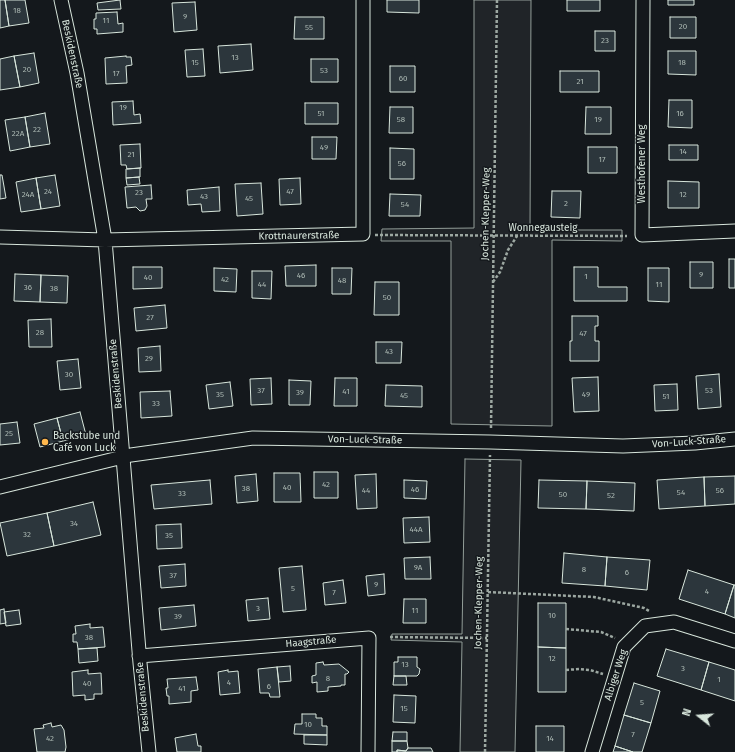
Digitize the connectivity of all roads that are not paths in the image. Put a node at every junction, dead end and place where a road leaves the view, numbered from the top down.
1 (61, 0) edge
2 (363, 0) edge
3 (643, 0) edge
4 (735, 232) edge
5 (0, 237) edge
6 (105, 240) junction
7 (735, 439) edge
8 (122, 457) junction
9 (0, 487) edge
10 (735, 641) edge
11 (139, 656) junction
12 (149, 752) edge
13 (368, 752) edge
14 (592, 752) edge

1 - 6 street, Beskidenstraße
2 - 6 street, Krottnaurerstraße
3 - 4 street, Westhofener Weg
5 - 6 street, Krottnaurerstraße
6 - 8 street, Beskidenstraße
7 - 8 street, Von-Luck-Straße
8 - 9 street, Von-Luck-Straße
8 - 11 street, Beskidenstraße
10 - 14 street, Albiger Weg
11 - 12 street, Beskidenstraße
11 - 13 street, Haagstraße

